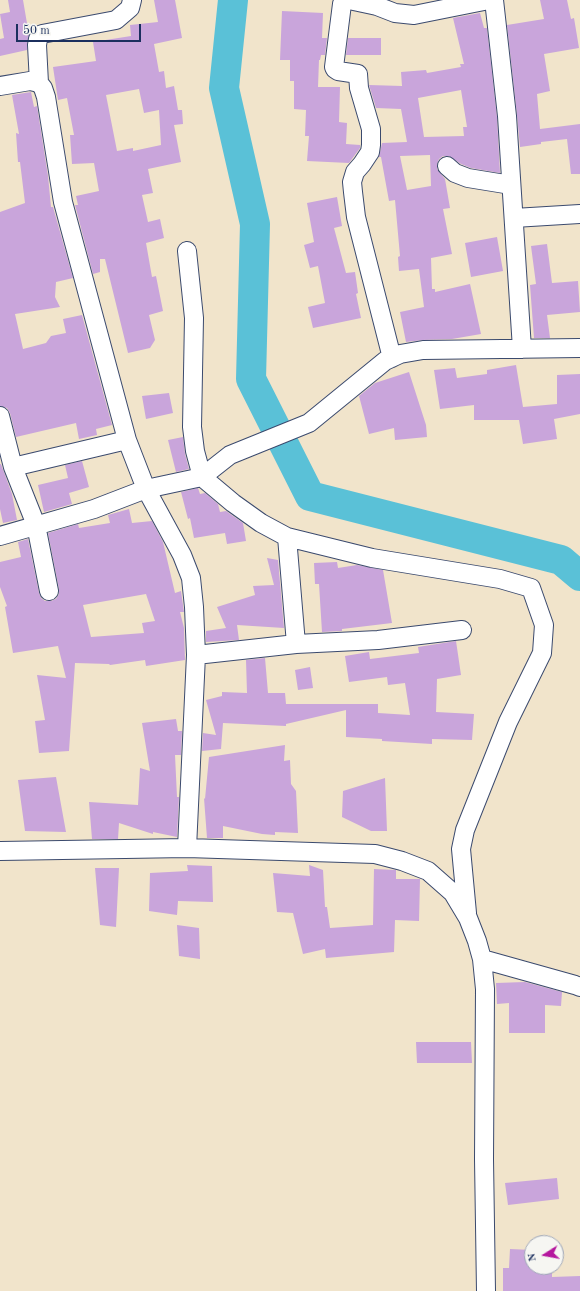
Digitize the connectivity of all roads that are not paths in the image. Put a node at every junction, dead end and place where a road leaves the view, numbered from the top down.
1 (132, 0) edge
2 (348, 0) edge
3 (489, 0) edge
4 (494, 0) edge
5 (38, 83) junction
6 (0, 86) edge
7 (447, 166) dead end
8 (511, 185) junction
9 (580, 214) edge
10 (514, 218) junction
11 (187, 251) dead end
12 (580, 348) edge
13 (522, 349) junction
14 (392, 358) junction
15 (0, 416) edge
16 (127, 440) junction
17 (13, 467) junction
18 (202, 477) junction
19 (146, 489) junction
20 (36, 525) junction
21 (0, 536) edge
22 (287, 537) junction
23 (49, 591) dead end
24 (462, 630) dead end
25 (296, 644) junction
26 (196, 655) junction
27 (187, 848) junction
28 (0, 851) edge
29 (468, 918) junction
30 (482, 959) junction
31 (580, 987) edge
32 (486, 1291) edge

1 - 5 street
2 - 3 street
2 - 14 street
4 - 8 street
5 - 6 street
5 - 16 street
7 - 8 street
8 - 10 street
9 - 10 street
10 - 13 street
11 - 18 street
12 - 13 street
13 - 14 street
14 - 18 street
15 - 17 street
16 - 17 street
16 - 19 street
17 - 20 street
18 - 19 street
18 - 22 street
19 - 20 street
19 - 26 street
20 - 21 street
20 - 23 street
22 - 25 street
22 - 29 street
24 - 25 street
25 - 26 street
26 - 27 street
27 - 28 street
27 - 29 street
29 - 30 street
30 - 31 street
30 - 32 street

